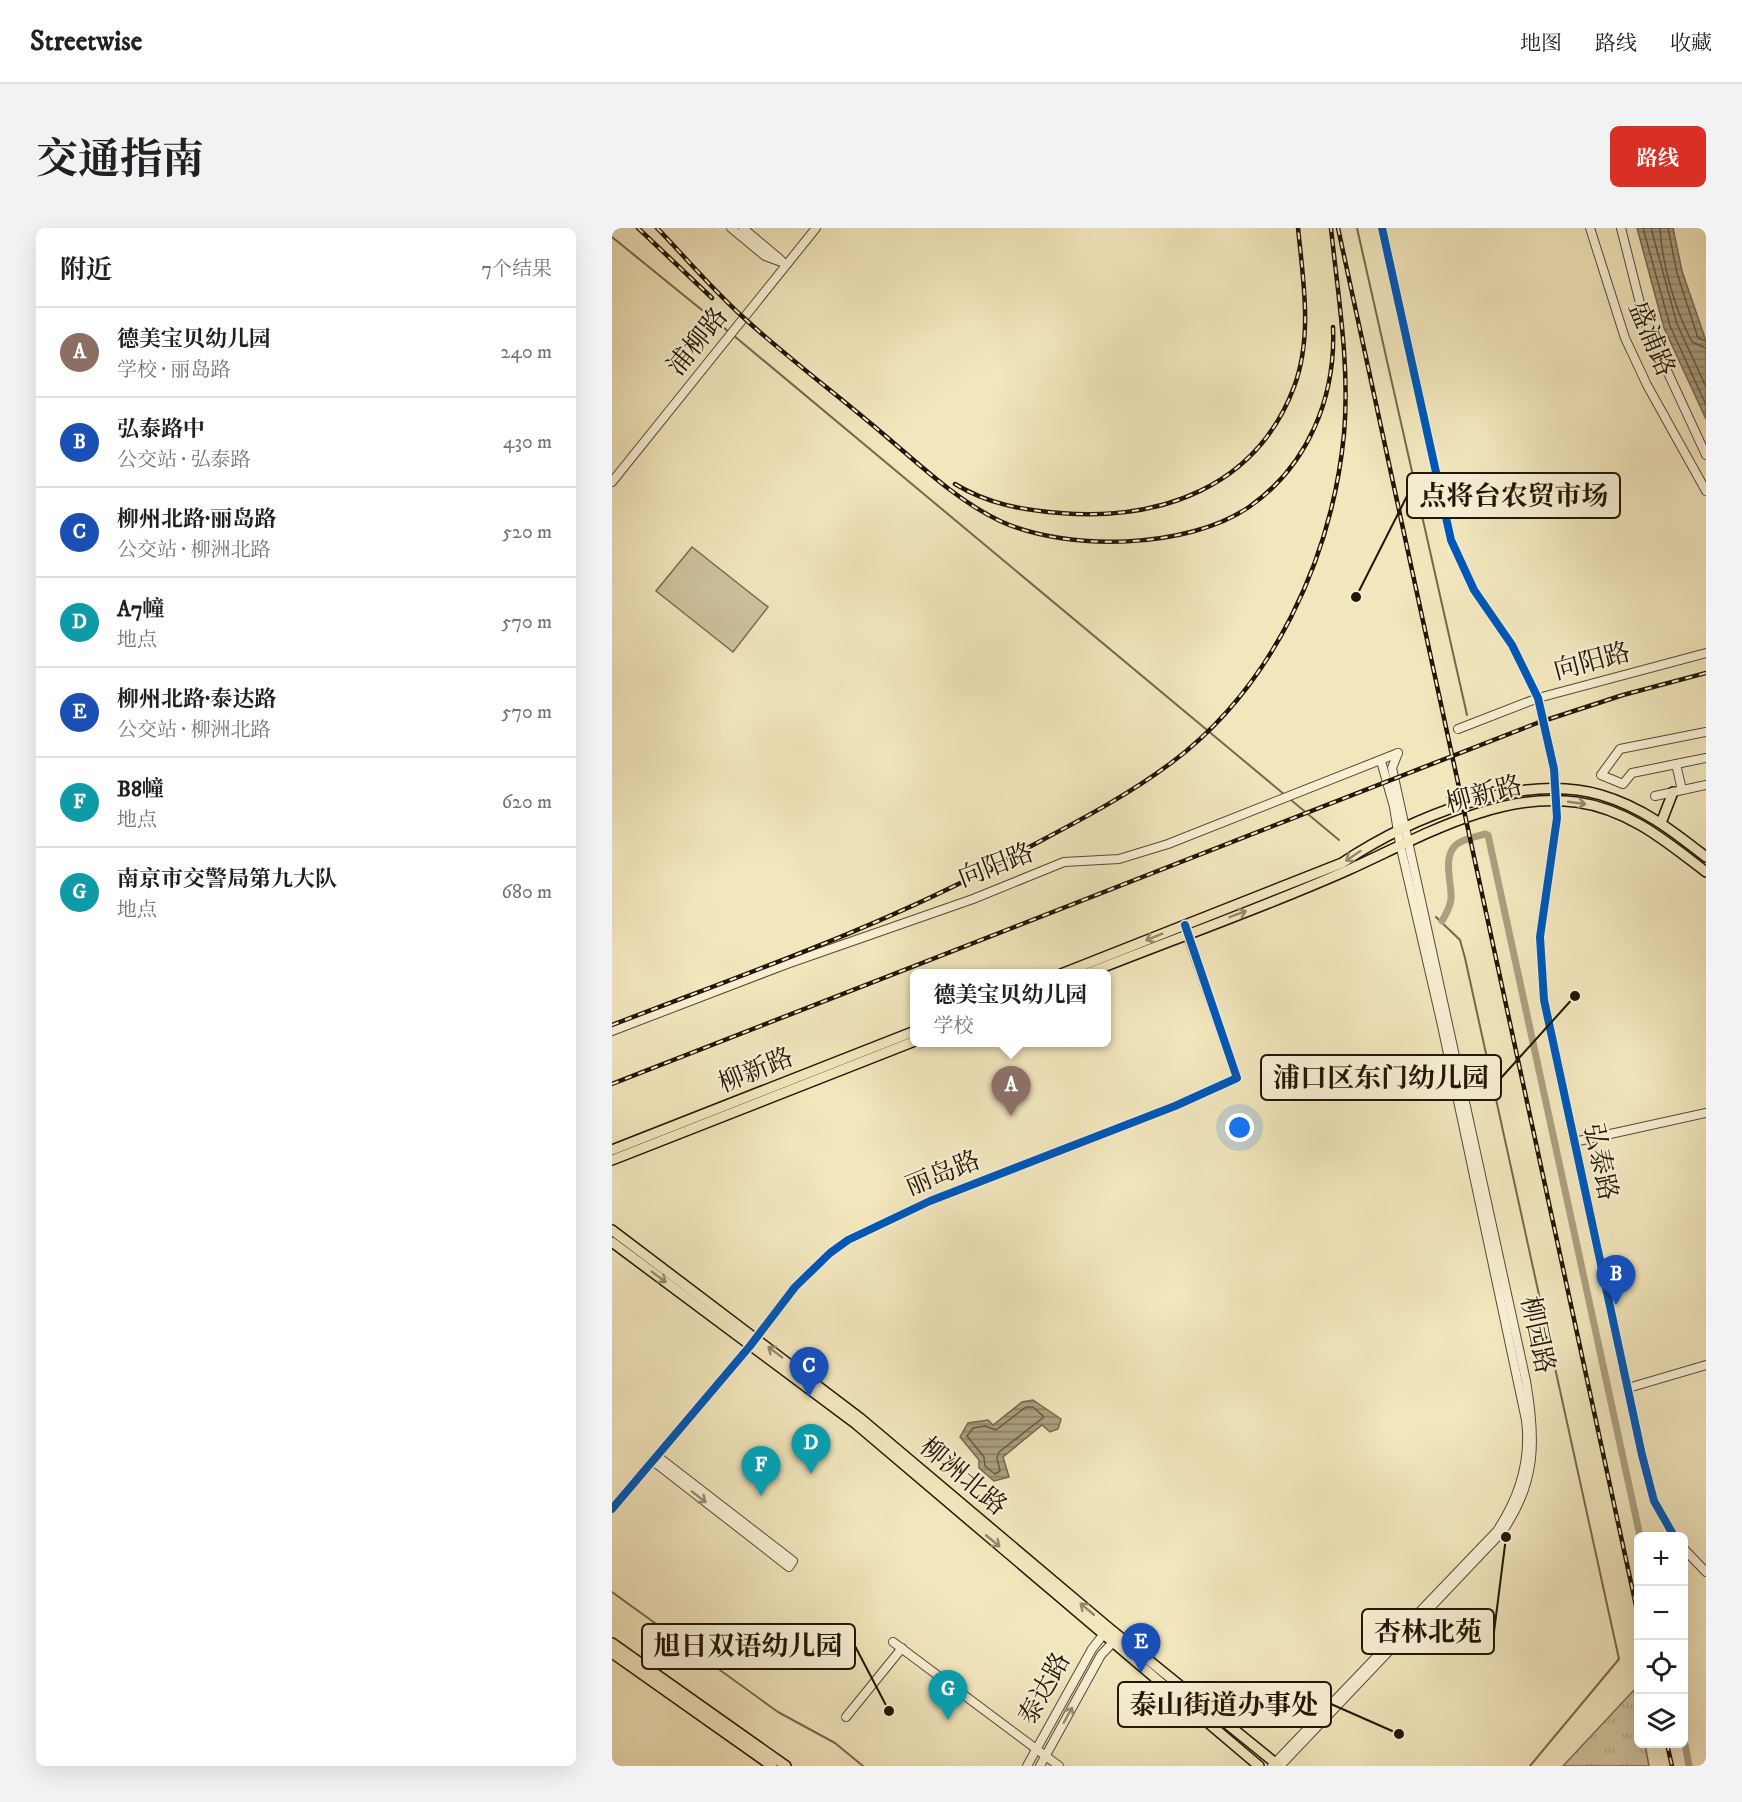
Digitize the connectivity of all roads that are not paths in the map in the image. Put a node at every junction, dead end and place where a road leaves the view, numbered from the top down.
1 (731, 228) edge
2 (743, 228) edge
3 (816, 228) edge
4 (1382, 228) edge
5 (1590, 228) edge
6 (1621, 228) edge
7 (787, 264) junction
8 (1706, 455) edge
9 (612, 482) edge
10 (1706, 491) edge
11 (1706, 653) edge
12 (1538, 698) junction
13 (1458, 729) dead end
14 (1706, 732) edge
15 (1706, 758) edge
16 (1381, 761) junction
17 (1676, 764) junction
18 (1706, 785) edge
19 (1557, 789) junction
20 (1678, 791) junction
21 (1655, 796) dead end
22 (1558, 801) junction
23 (1661, 823) junction
24 (1401, 829) junction
25 (1404, 843) junction
26 (1706, 857) edge
27 (1706, 872) edge
28 (1186, 929) junction
29 (1075, 969) edge
30 (1097, 969) edge
31 (612, 1031) edge
32 (910, 1033) edge
33 (910, 1043) edge
34 (1706, 1113) edge
35 (1574, 1142) junction
36 (612, 1150) edge
37 (612, 1160) edge
38 (612, 1230) edge
39 (612, 1242) edge
40 (753, 1342) junction
41 (1706, 1365) edge
42 (1628, 1388) junction
43 (655, 1458) junction
44 (612, 1509) edge
45 (1671, 1532) edge
46 (1688, 1554) edge
47 (1706, 1572) edge
48 (1106, 1632) junction
49 (1116, 1639) junction
50 (893, 1642) dead end
51 (612, 1643) edge
52 (902, 1648) junction
53 (612, 1653) edge
54 (846, 1717) dead end
55 (1037, 1748) junction
56 (1046, 1755) junction
57 (1276, 1765) edge
58 (772, 1766) edge
59 (786, 1766) edge
60 (1027, 1766) edge
61 (1040, 1766) edge
62 (1059, 1766) edge
63 (1259, 1766) edge

1 - 7 street
2 - 7 street
3 - 7 street, 浦柳路
4 - 12 street, 弘泰路
5 - 10 street, 盛浦路
6 - 8 street
7 - 9 street, 浦柳路
11 - 12 street, 向阳路
12 - 13 street, 向阳路
12 - 19 street, 弘泰路
14 - 17 street
15 - 17 street
16 - 24 street
16 - 24 street, 向阳路
16 - 31 street, 向阳路
17 - 20 street
18 - 20 street
19 - 22 street, 弘泰路
19 - 23 main road, 柳新路
19 - 24 main road, 柳新路
20 - 21 street
20 - 23 main road
22 - 25 main road, 柳新路
22 -> 27 main road, 柳新路
22 - 35 street, 弘泰路
23 - 26 main road, 柳新路
24 - 25 street, 柳园路
24 -> 28 main road, 柳新路
28 -> 25 main road, 柳新路
25 - 57 street, 柳园路
28 -> 29 main road, 柳新路
28 - 30 main road, 柳新路
28 - 40 street, 丽岛路
32 - 36 main road, 柳新路
33 - 37 main road, 柳新路
34 - 35 street
35 - 42 street, 弘泰路
38 - 40 main road, 柳洲北路
39 -> 40 main road, 柳洲北路
40 - 43 street, 丽岛路
40 - 48 main road, 柳洲北路
41 - 42 street
42 - 45 street, 弘泰路
43 -> 43 street
43 - 44 street, 丽岛路
46 - 47 street
48 - 49 main road, 柳洲北路
48 - 55 street, 泰达路
56 -> 49 street, 泰达路
49 - 57 main road, 柳洲北路
49 - 63 main road, 柳洲北路
50 - 52 street
51 - 59 main road
52 - 54 street
52 - 55 street
53 - 58 main road
55 - 56 street
55 - 60 street, 泰达路
56 - 61 street, 泰达路
56 - 62 street

